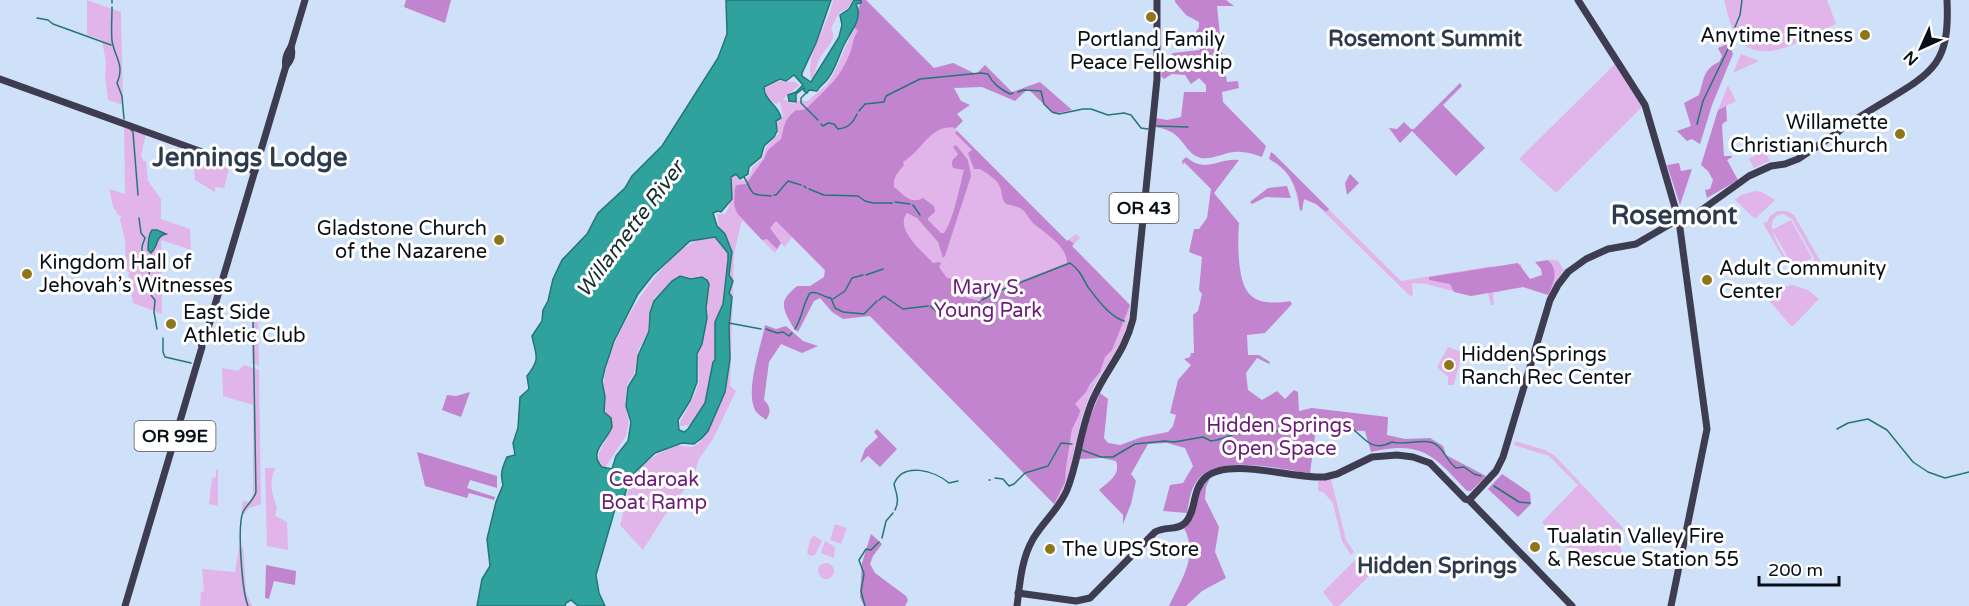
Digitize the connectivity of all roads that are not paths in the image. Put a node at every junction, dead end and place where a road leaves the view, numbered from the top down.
1 (305, 0) edge
2 (1157, 0) edge
3 (1578, 0) edge
4 (1949, 0) edge
5 (0, 79) edge
6 (255, 171) junction
7 (1683, 219) junction
8 (1408, 452) dead end
9 (1469, 500) junction
10 (1018, 593) junction
11 (125, 606) edge
12 (1017, 606) edge
13 (1572, 606) edge
14 (1671, 606) edge

1 - 6 main road, OR 99E
2 - 10 main road, OR 43
3 - 7 main road
4 - 7 main road
5 - 6 main road
6 - 11 main road, OR 99E
7 - 9 main road
7 - 14 main road
8 - 9 main road
9 - 10 main road
9 - 13 main road
10 - 12 main road, OR 43

